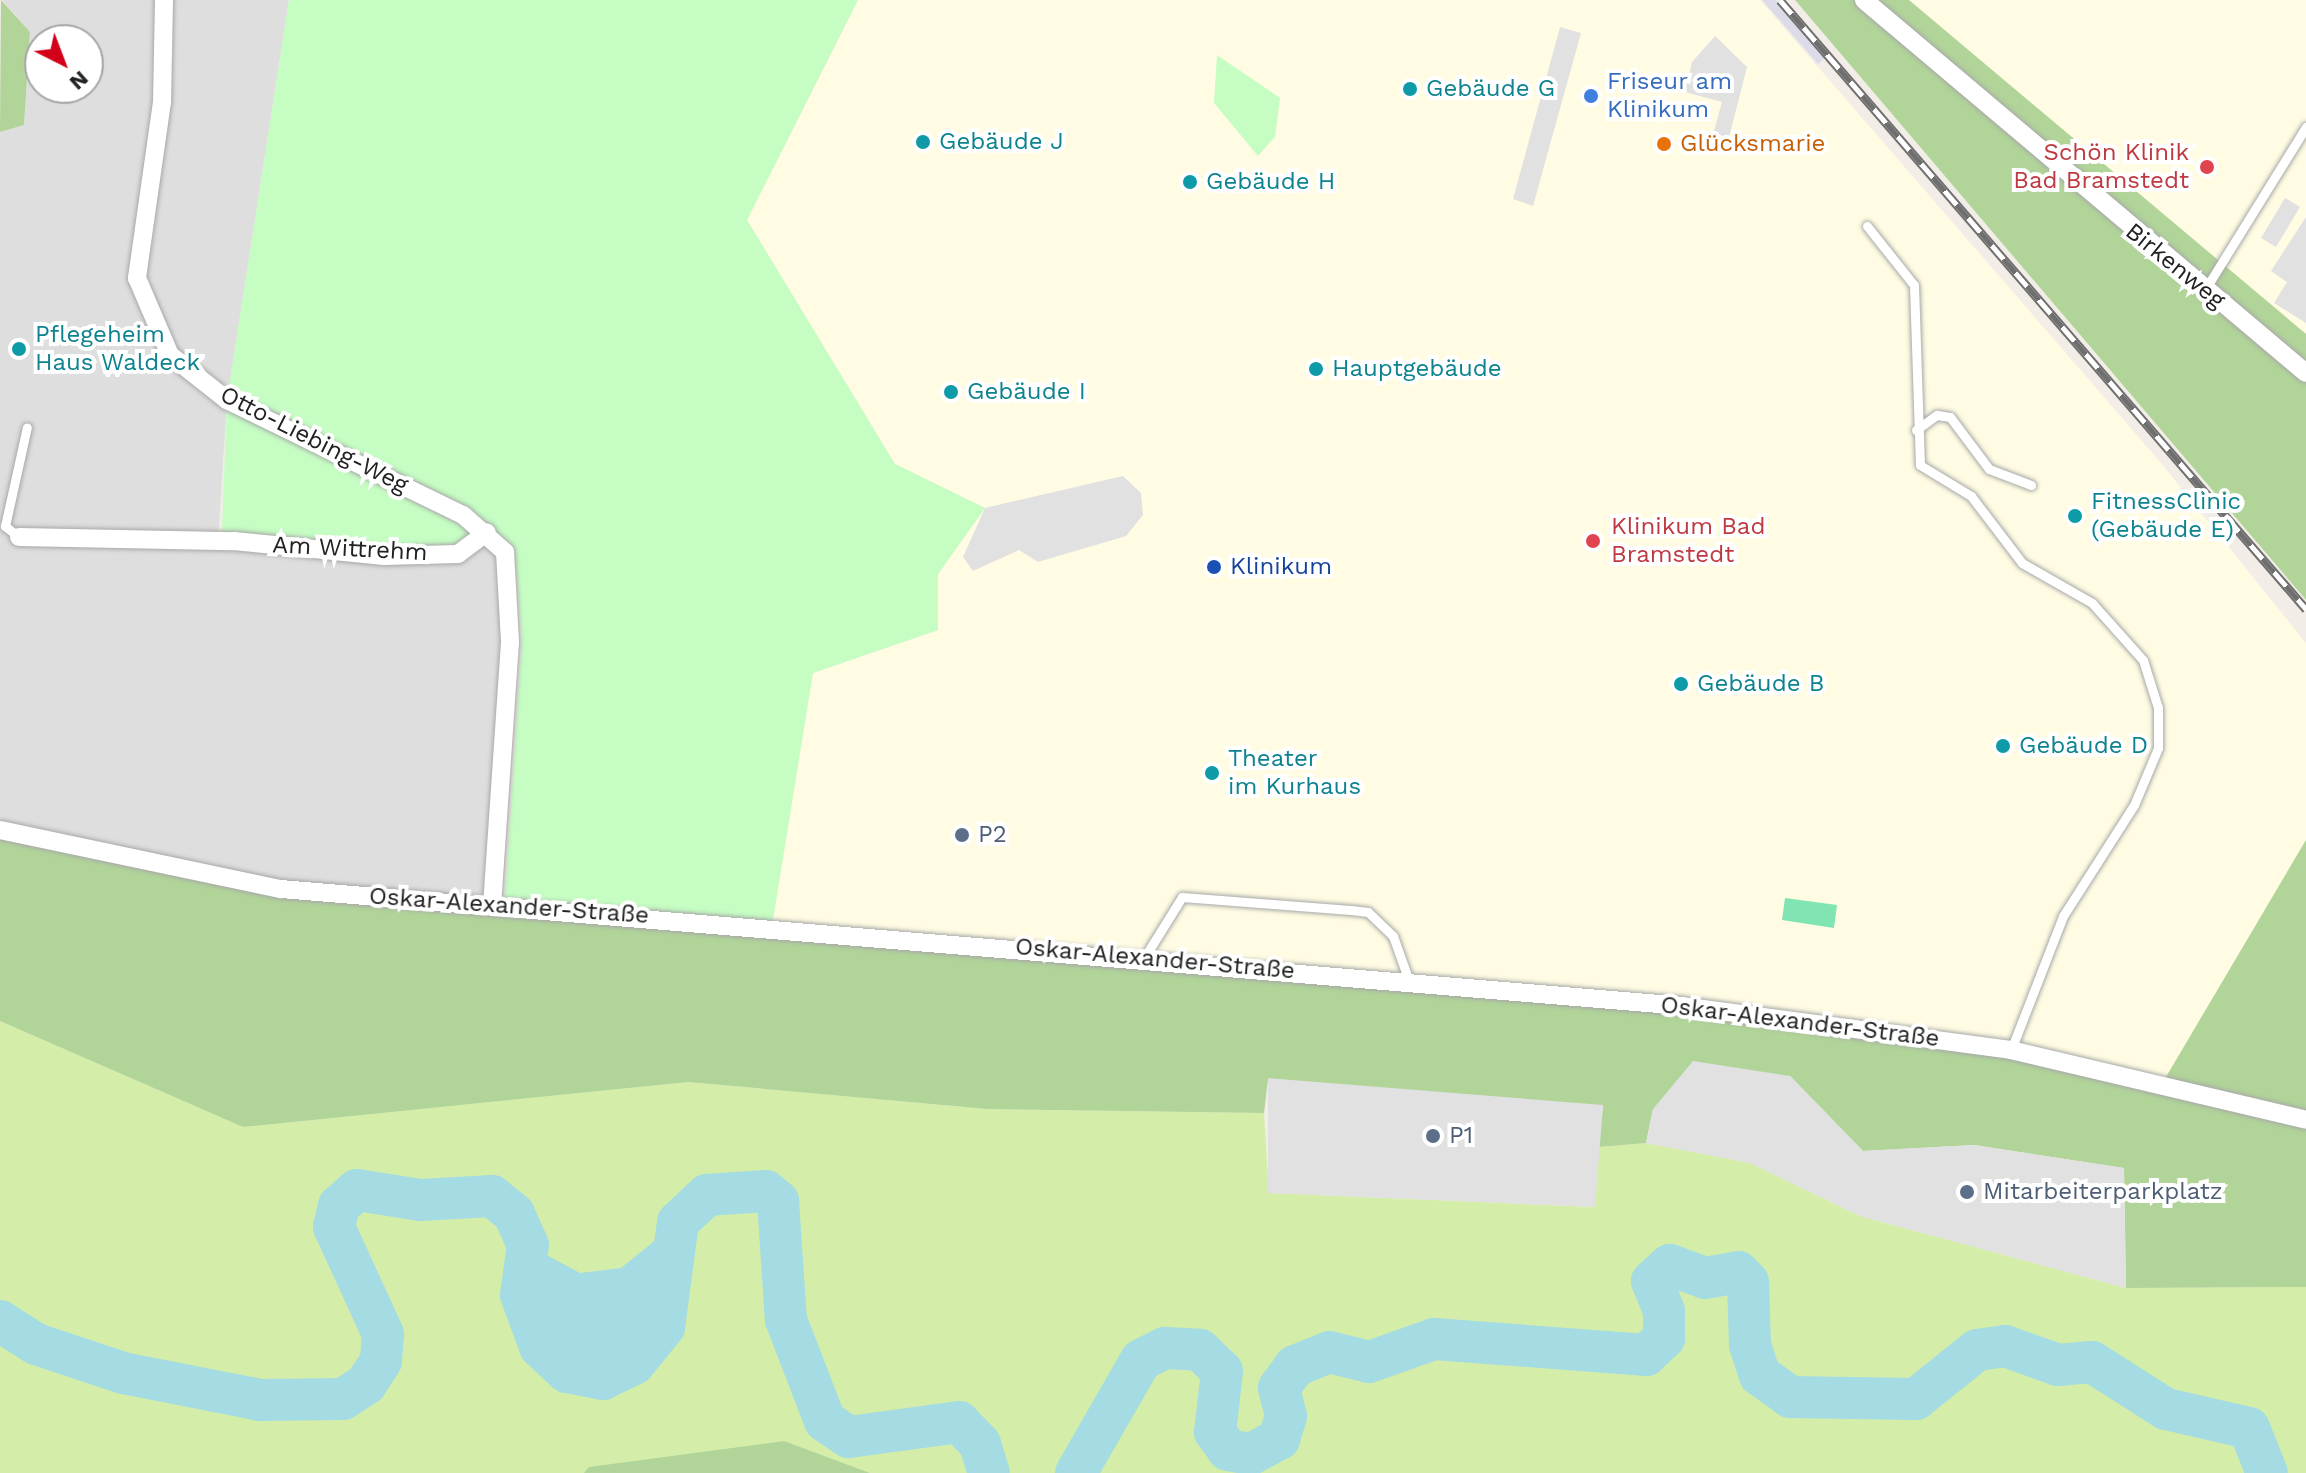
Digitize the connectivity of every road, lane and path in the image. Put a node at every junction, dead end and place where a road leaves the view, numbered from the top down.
1 (164, 0) edge
2 (1864, 0) edge
3 (2306, 127) edge
4 (1867, 226) dead end
5 (2204, 291) junction
6 (2306, 373) edge
7 (27, 427) dead end
8 (1915, 431) junction
9 (2031, 485) dead end
10 (487, 532) junction
11 (19, 537) joint
12 (0, 830) edge
13 (492, 904) junction
14 (1144, 958) junction
15 (1409, 981) junction
16 (2011, 1050) junction
17 (2306, 1120) edge

1 - 10 street, Otto-Liebing-Weg
2 - 5 street, Birkenweg
3 - 5 lane
4 - 8 lane
5 - 6 street, Birkenweg
7 - 11 lane
8 - 9 lane
8 - 16 lane
10 - 11 street, Am Wittrehm
10 - 13 street
12 - 13 street, Oskar-Alexander-Straße
13 - 14 street, Oskar-Alexander-Straße
14 - 15 street, Oskar-Alexander-Straße
14 - 15 lane
15 - 16 street, Oskar-Alexander-Straße
16 - 17 street, Oskar-Alexander-Straße

